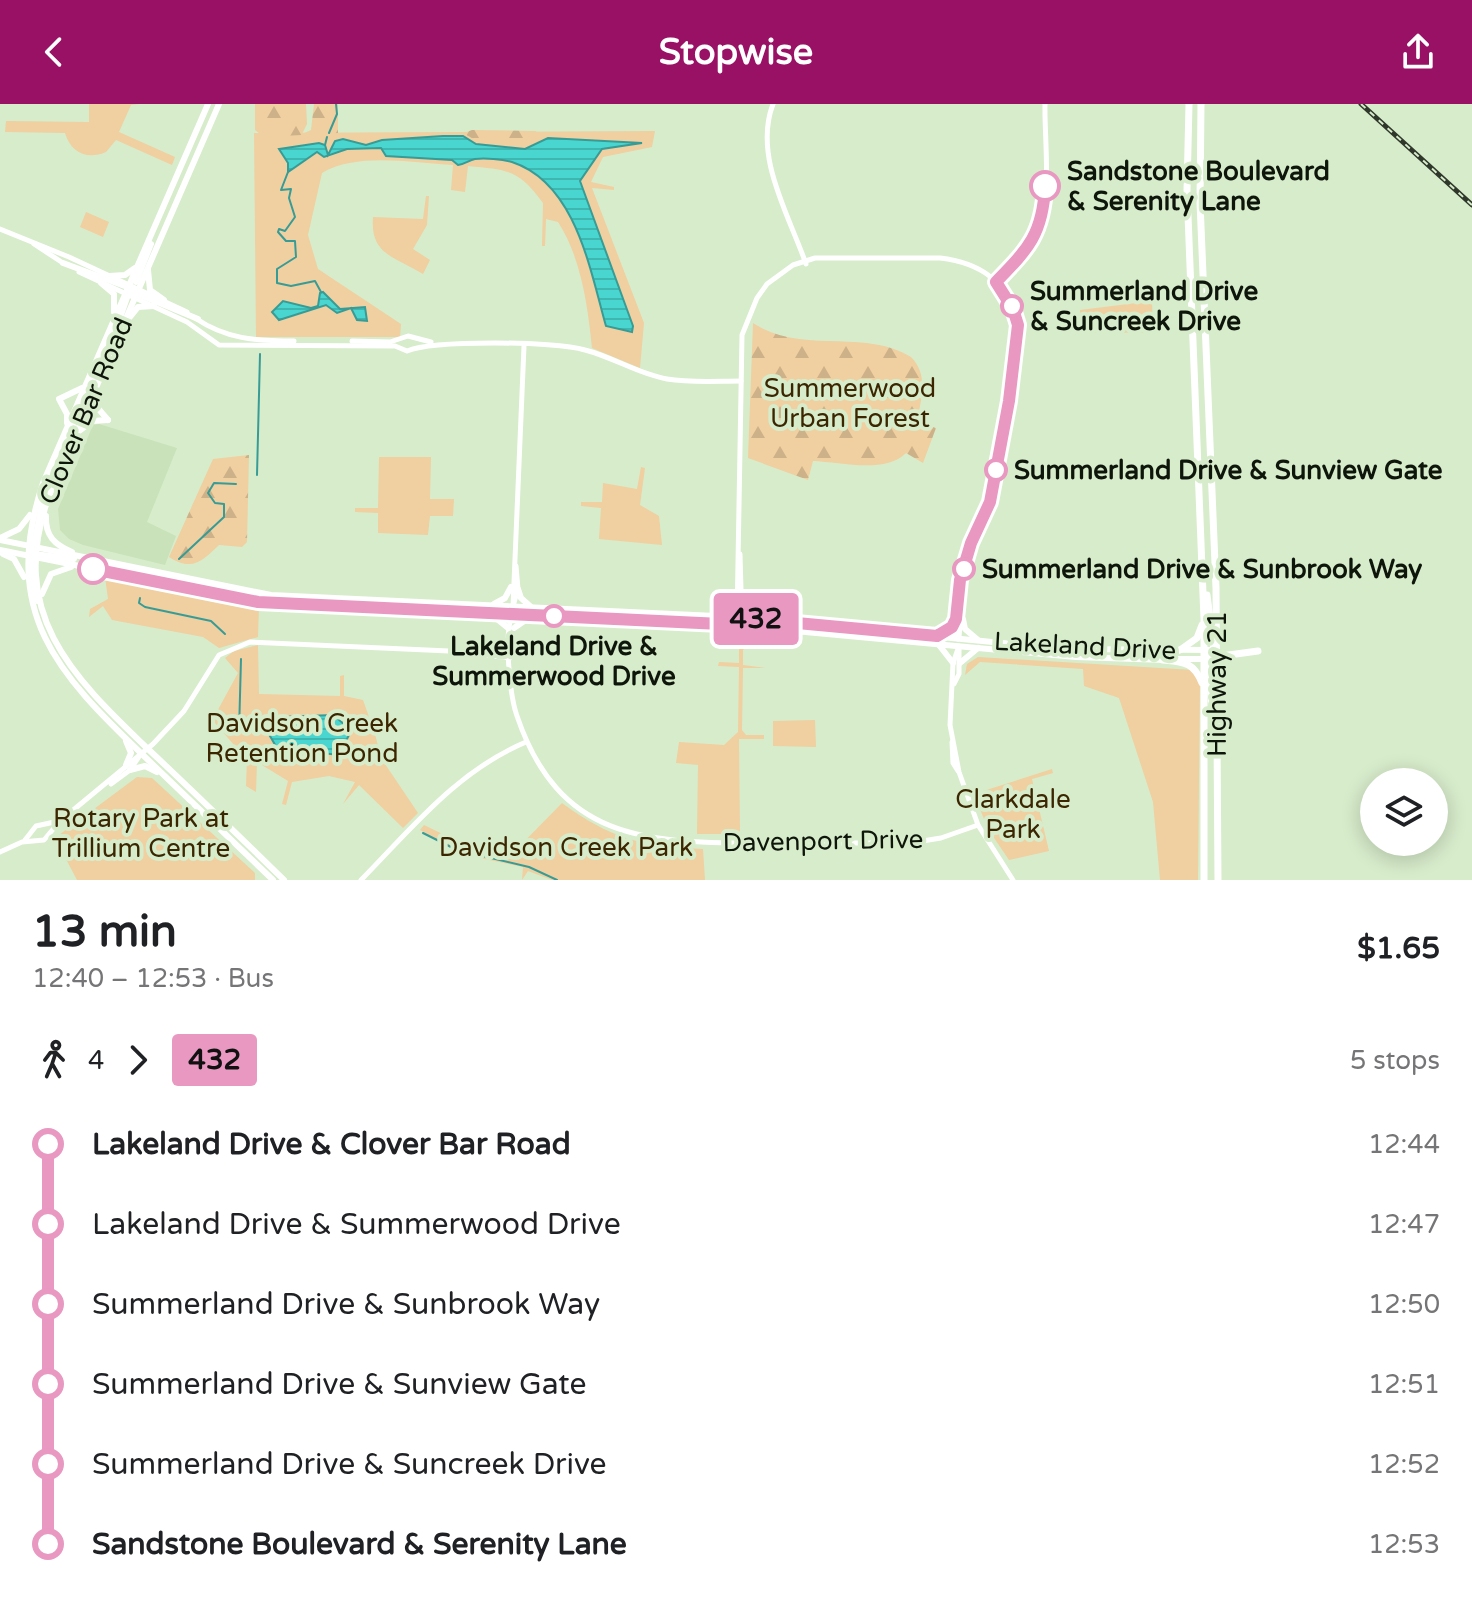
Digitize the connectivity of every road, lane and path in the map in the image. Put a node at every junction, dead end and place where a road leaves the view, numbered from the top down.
1 (208, 104) edge
2 (219, 104) edge
3 (773, 104) edge
4 (1045, 104) edge
5 (1189, 104) edge
6 (1201, 104) edge
7 (155, 227) junction
8 (0, 229) edge
9 (34, 244) junction
10 (805, 262) junction
11 (63, 263) junction
12 (138, 265) junction
13 (148, 266) junction
14 (109, 276) junction
15 (996, 282) junction
16 (101, 283) junction
17 (132, 291) junction
18 (164, 300) junction
19 (154, 306) junction
20 (198, 319) junction
21 (110, 328) junction
22 (217, 332) junction
23 (119, 335) junction
24 (229, 335) junction
25 (214, 339) junction
26 (401, 340) junction
27 (414, 343) junction
28 (227, 344) junction
29 (524, 346) junction
30 (401, 347) junction
31 (101, 348) junction
32 (109, 357) junction
33 (88, 379) junction
34 (741, 381) junction
35 (97, 382) junction
36 (76, 406) junction
37 (85, 411) junction
38 (67, 427) junction
39 (74, 436) junction
40 (49, 470) junction
41 (57, 476) junction
42 (49, 496) junction
43 (35, 505) junction
44 (0, 545) edge
45 (32, 552) junction
46 (82, 557) junction
47 (112, 563) junction
48 (87, 568) junction
49 (1202, 580) junction
50 (515, 588) junction
51 (28, 590) junction
52 (739, 597) junction
53 (494, 608) junction
54 (513, 610) junction
55 (534, 611) junction
56 (485, 613) junction
57 (44, 615) junction
58 (709, 615) junction
59 (960, 619) junction
60 (1204, 619) junction
61 (764, 620) junction
62 (739, 621) junction
63 (511, 628) junction
64 (937, 636) junction
65 (958, 642) junction
66 (978, 644) junction
67 (939, 645) junction
68 (1180, 650) junction
69 (1258, 651) dead end
70 (1212, 655) junction
71 (510, 658) junction
72 (1163, 660) junction
73 (957, 663) junction
74 (1204, 689) junction
75 (125, 737) junction
76 (526, 742) junction
77 (148, 748) junction
78 (141, 755) junction
79 (128, 767) junction
80 (175, 787) junction
81 (60, 821) junction
82 (978, 825) junction
83 (43, 826) junction
84 (32, 831) junction
85 (47, 835) junction
86 (36, 839) junction
87 (22, 842) junction
88 (0, 852) edge
89 (273, 880) edge
90 (284, 880) edge
91 (361, 880) edge
92 (1013, 880) edge
93 (1204, 880) edge
94 (1218, 880) edge

1 - 7 main road, Clover Bar Road
2 - 13 main road, Clover Bar Road
3 - 10 street
4 - 15 street
5 - 49 main road, Highway 21
6 - 70 main road, Highway 21
7 - 12 main road, Clover Bar Road
7 - 17 main road
8 - 9 street
9 - 11 street
9 - 14 street
10 - 15 street
10 - 34 street
11 - 16 street
11 - 17 main road
12 - 14 main road
12 - 17 main road, Clover Bar Road
13 - 17 main road, Clover Bar Road
13 - 18 main road
14 - 17 street
15 - 59 street
16 - 17 street
16 - 21 main road
17 - 18 street
17 - 19 street
17 - 20 main road
17 - 21 main road, Clover Bar Road
17 - 23 main road, Clover Bar Road
17 - 32 main road
18 - 20 street
19 - 23 main road
19 - 25 street
20 - 22 street
21 - 31 main road, Clover Bar Road
22 - 24 street
22 - 25 street
23 - 32 main road, Clover Bar Road
24 - 26 street
24 - 28 street
25 - 28 street
26 - 27 street
26 - 30 street
27 - 29 street
27 - 30 street
28 - 30 street
29 - 34 street
29 - 50 street
31 - 33 main road, Clover Bar Road
31 - 37 main road
32 - 35 main road, Clover Bar Road
33 - 36 main road, Clover Bar Road
33 - 38 main road
34 - 52 street
35 - 37 main road, Clover Bar Road
35 - 39 main road
36 - 38 main road, Clover Bar Road
36 - 41 main road
37 - 39 main road, Clover Bar Road
38 - 40 main road, Clover Bar Road
39 - 41 main road, Clover Bar Road
40 - 43 main road, Clover Bar Road
40 - 45 main road
41 - 42 main road, Clover Bar Road
42 - 45 main road, Clover Bar Road
42 - 46 main road
43 - 44 main road
43 - 45 main road, Clover Bar Road
44 - 45 main road, Lakeland Drive
44 - 51 main road
45 - 46 main road, Lakeland Drive
45 - 47 main road
45 - 48 main road, Lakeland Drive
45 - 51 main road, Clover Bar Road
45 - 57 main road, Clover Bar Road
46 - 47 main road, Lakeland Drive
47 - 53 main road, Lakeland Drive
48 - 56 main road, Lakeland Drive
48 - 57 main road
49 - 60 main road, Highway 21
49 - 70 main road
50 - 53 main road
50 - 54 street
50 - 55 main road
51 - 75 main road, Clover Bar Road
52 - 58 main road
52 - 61 main road
52 - 62 street
53 - 54 main road, Lakeland Drive
53 - 56 main road, Lakeland Drive
54 - 55 main road, Lakeland Drive
54 - 63 street, Davenport Drive
55 - 58 main road, Lakeland Drive
55 - 62 main road, Lakeland Drive
55 - 63 main road
56 - 63 main road
57 - 77 main road, Clover Bar Road
58 - 62 main road, Lakeland Drive
59 - 64 main road
59 - 65 street
59 - 66 main road
60 - 68 main road
60 - 70 main road, Highway 21
61 - 62 main road, Lakeland Drive
61 - 64 main road, Lakeland Drive
62 - 67 main road, Lakeland Drive
63 - 71 street, Davenport Drive
64 - 65 main road, Lakeland Drive
65 - 66 main road, Lakeland Drive
65 - 67 main road, Lakeland Drive
65 - 73 street
66 - 68 main road, Lakeland Drive
66 - 72 main road, Lakeland Drive
66 - 73 main road
67 - 73 main road
68 - 70 main road, Lakeland Drive
69 - 70 main road
70 - 72 main road, Lakeland Drive
70 - 74 main road, Highway 21
70 - 94 main road, Highway 21
71 - 76 street, Davenport Drive
71 - 77 street
72 - 74 main road
73 - 82 street
74 - 93 main road, Highway 21
75 - 78 main road, Clover Bar Road
75 - 79 main road
76 - 82 street, Davenport Drive
76 - 91 street
77 - 78 street
77 - 90 main road, Clover Bar Road
78 - 79 street
78 - 80 main road, Clover Bar Road
79 - 80 main road
79 - 81 street
80 - 89 main road, Clover Bar Road
81 - 83 street
81 - 85 street
82 - 92 street
83 - 84 street
83 - 85 street
84 - 86 street
84 - 87 street
85 - 86 street
86 - 87 street
87 - 88 street

